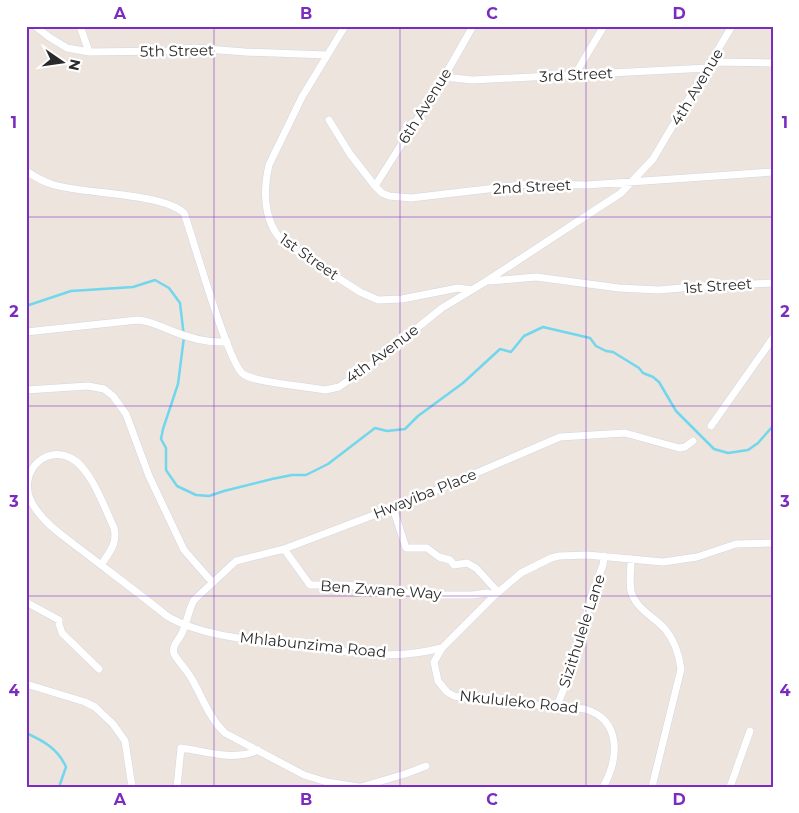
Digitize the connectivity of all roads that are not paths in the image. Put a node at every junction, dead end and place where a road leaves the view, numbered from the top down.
1 (35, 26) edge
2 (80, 26) edge
3 (345, 26) edge
4 (473, 26) edge
5 (604, 26) edge
6 (732, 26) edge
7 (89, 52) junction
8 (327, 55) junction
9 (773, 62) edge
10 (710, 65) junction
11 (574, 76) junction
12 (444, 77) junction
13 (329, 120) dead end
14 (26, 171) edge
15 (773, 172) edge
16 (632, 182) junction
17 (375, 186) junction
18 (485, 282) junction
19 (773, 283) edge
20 (472, 290) junction
21 (26, 332) edge
22 (773, 338) edge
23 (226, 342) junction
24 (26, 390) edge
25 (711, 426) dead end
26 (693, 441) dead end
27 (393, 508) junction
28 (773, 543) edge
29 (284, 549) junction
30 (604, 556) junction
31 (630, 559) junction
32 (101, 565) junction
33 (212, 582) junction
34 (497, 594) junction
35 (26, 602) edge
36 (186, 625) junction
37 (442, 648) junction
38 (99, 668) dead end
39 (26, 684) edge
40 (558, 706) junction
41 (750, 732) dead end
42 (258, 750) junction
43 (426, 766) dead end
44 (132, 787) edge
45 (177, 787) edge
46 (360, 787) edge
47 (603, 787) edge
48 (652, 787) edge
49 (730, 787) edge

1 - 7 street, 5th Street
2 - 7 street
3 - 8 street, 1st Street
4 - 12 street, 6th Avenue
5 - 11 street
6 - 10 street, 4th Avenue
7 - 8 street, 5th Street
8 - 20 street, 1st Street
9 - 10 street, 3rd Street
10 - 11 street, 3rd Street
10 - 16 street, 4th Avenue
11 - 12 street, 3rd Street
12 - 17 street, 6th Avenue
13 - 17 street, 2nd Street
14 - 23 street, 4th Avenue
15 - 16 street, 2nd Street
16 - 17 street, 2nd Street
16 - 18 street, 4th Avenue
18 - 19 street, 1st Street
18 - 20 street, 4th Avenue
20 - 23 street, 4th Avenue
21 - 23 street
22 - 25 street
24 - 33 street
26 - 27 street, Hwayiba Place
27 - 29 street, Hwayiba Place
27 - 34 street
28 - 31 street, Nkululeko Road
29 - 33 street, Hwayiba Place
29 - 34 street, Ben Zwane Way
30 - 31 street, Nkululeko Road
30 - 34 street, Nkululeko Road
30 - 40 street, Sizithulele Lane
31 - 48 street
32 - 32 street, Mhlabunzima Road
32 - 36 street, Mhlabunzima Road
33 - 36 street, Hwayiba Place
34 - 37 street, Nkululeko Road
35 - 38 street
36 - 37 street, Mhlabunzima Road
36 - 42 street, Hwayiba Place
37 - 40 street, Nkululeko Road
39 - 44 street
40 - 47 street, Nkululeko Road
41 - 49 street
42 - 45 street
42 - 46 street
43 - 46 street

